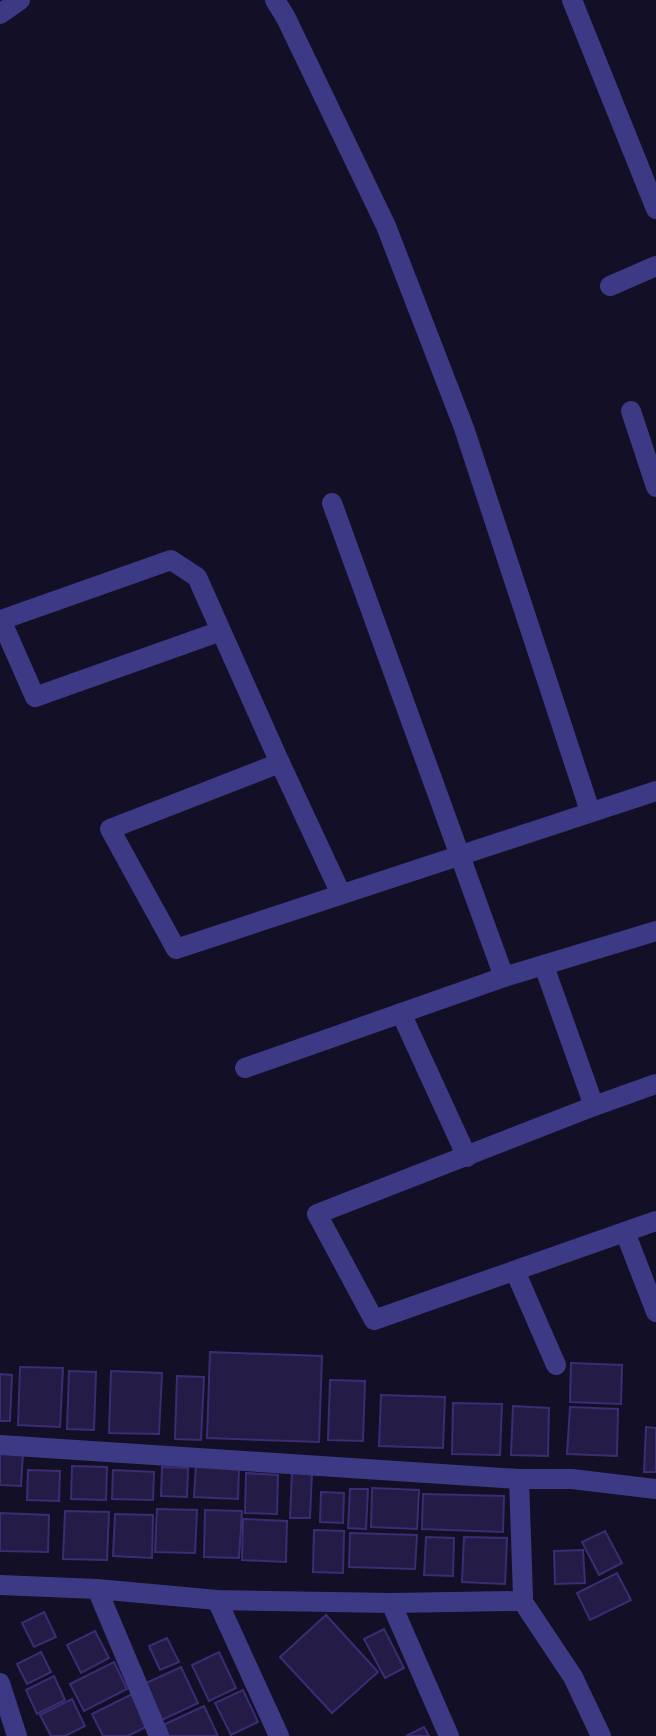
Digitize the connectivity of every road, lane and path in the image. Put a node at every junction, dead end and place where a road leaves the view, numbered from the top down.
1 (20, 0) edge
2 (275, 0) edge
3 (572, 0) edge
4 (0, 14) edge
5 (656, 209) edge
6 (656, 266) edge
7 (610, 286) dead end
8 (631, 411) dead end
9 (656, 487) edge
10 (332, 503) dead end
11 (221, 631) junction
12 (280, 763) junction
13 (656, 791) edge
14 (590, 811) junction
15 (461, 854) junction
16 (341, 894) junction
17 (656, 931) edge
18 (544, 966) junction
19 (504, 977) junction
20 (401, 1013) junction
21 (245, 1068) dead end
22 (656, 1084) edge
23 (594, 1106) junction
24 (467, 1157) junction
25 (656, 1221) edge
26 (625, 1232) junction
27 (515, 1271) junction
28 (656, 1312) edge
29 (556, 1365) dead end
30 (0, 1445) edge
31 (519, 1479) junction
32 (656, 1489) edge
33 (0, 1585) edge
34 (97, 1589) junction
35 (521, 1599) junction
36 (217, 1600) junction
37 (391, 1603) junction
38 (0, 1683) edge
39 (17, 1736) edge
40 (159, 1736) edge
41 (279, 1736) edge
42 (449, 1736) edge
43 (601, 1736) edge

1 - 4 street
2 - 14 street
3 - 5 street
6 - 7 street
8 - 9 street
10 - 15 street
11 - 11 street
11 - 12 street
12 - 16 street
12 - 16 street
13 - 14 street
14 - 15 street
15 - 16 street
15 - 19 street
17 - 18 street
18 - 19 street
18 - 23 street
19 - 20 street
20 - 21 street
20 - 24 street
22 - 23 street
23 - 24 street
24 - 27 street
25 - 26 street
26 - 27 street
26 - 28 street
27 - 29 street
30 - 31 street
31 - 32 street
31 - 35 street
33 - 34 street
34 - 36 street
34 - 40 street
35 - 37 street
35 - 43 street
36 - 37 street
36 - 41 street
37 - 42 street
38 - 39 street

